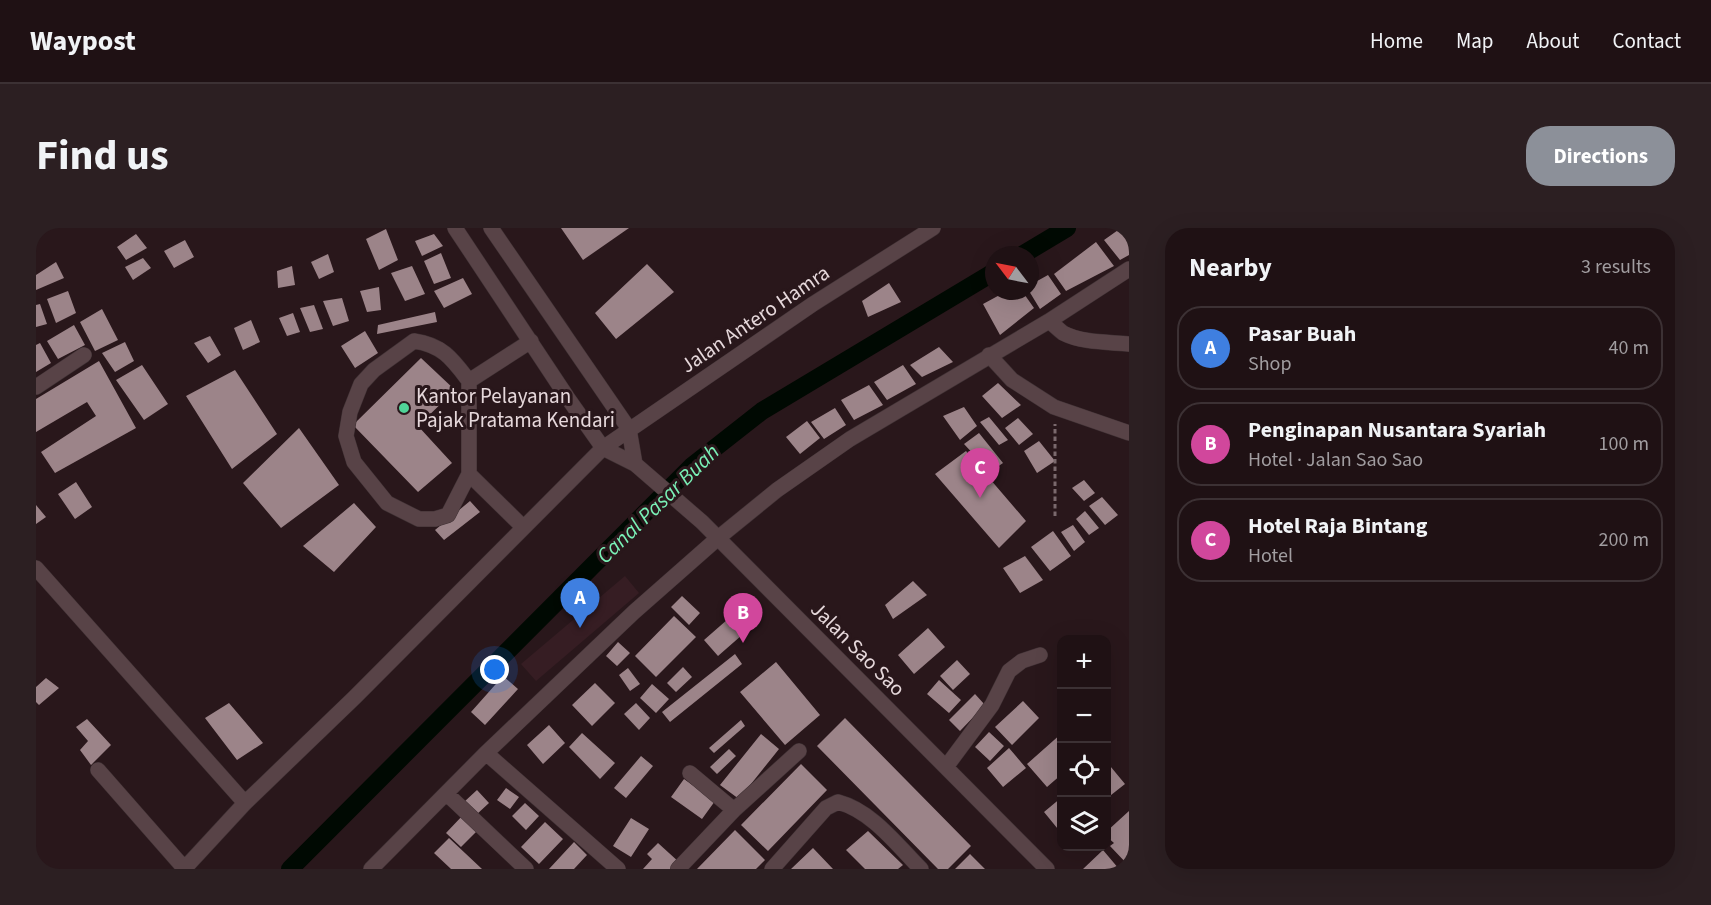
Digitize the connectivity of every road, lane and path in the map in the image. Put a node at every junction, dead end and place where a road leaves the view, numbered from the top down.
1 (456, 228) edge
2 (491, 228) edge
3 (933, 228) edge
4 (1129, 269) edge
5 (1048, 321) junction
6 (531, 341) junction
7 (1129, 344) edge
8 (84, 355) dead end
9 (989, 356) junction
10 (469, 381) junction
11 (36, 387) edge
12 (1054, 407) junction
13 (629, 429) junction
14 (1129, 433) edge
15 (603, 448) junction
16 (635, 464) junction
17 (469, 474) junction
18 (1055, 516) dead end
19 (523, 527) junction
20 (718, 538) junction
21 (36, 568) edge
22 (1040, 655) dead end
23 (799, 751) dead end
24 (486, 753) junction
25 (946, 767) junction
26 (98, 770) dead end
27 (690, 772) dead end
28 (447, 794) junction
29 (245, 803) junction
30 (734, 810) junction
31 (184, 869) edge
32 (371, 869) edge
33 (526, 869) edge
34 (618, 869) edge
35 (678, 869) edge
36 (772, 869) edge
37 (921, 869) edge
38 (1047, 869) edge

1 - 6 street, Jalan Sao Sao
2 - 13 street
3 - 13 street, Jalan Antero Hamra
4 - 5 street
5 - 7 street
5 - 9 street
6 - 10 street
6 - 15 street, Jalan Sao Sao
8 - 11 street
9 - 12 street
9 - 20 street
10 - 17 street
10 - 17 street
12 - 14 street
12 - 18 path
13 - 15 street, Jalan Antero Hamra
13 - 16 street
15 - 16 street, Jalan Sao Sao
15 - 19 street, Jalan Antero Hamra
16 - 20 street, Jalan Sao Sao
17 - 19 street
19 - 29 street, Jalan Antero Hamra
20 - 24 street
20 - 25 street, Jalan Sao Sao
21 - 29 street
22 - 25 street
23 - 30 street
24 - 28 street
24 - 34 street
25 - 38 street, Jalan Sao Sao
26 - 31 street
27 - 30 street
28 - 32 street
28 - 33 street
29 - 31 street, Jalan Antero Hamra
30 - 35 street
36 - 37 street

